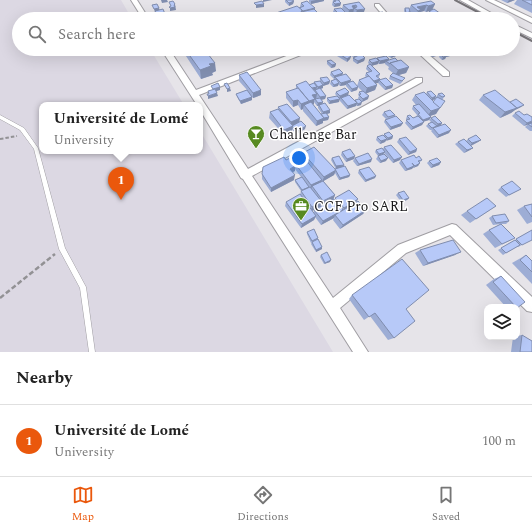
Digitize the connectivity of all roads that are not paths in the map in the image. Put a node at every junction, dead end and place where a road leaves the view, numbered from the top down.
1 (134, 0) edge
2 (463, 0) edge
3 (489, 0) edge
4 (377, 5) dead end
5 (142, 12) edge
6 (383, 12) edge
7 (486, 12) edge
8 (514, 12) edge
9 (520, 15) edge
10 (532, 21) edge
11 (520, 30) edge
12 (532, 36) edge
13 (170, 56) edge
14 (294, 56) edge
15 (426, 56) edge
16 (446, 74) dead end
17 (419, 80) dead end
18 (194, 94) junction
19 (199, 102) edge
20 (203, 108) edge
21 (0, 117) edge
22 (245, 175) junction
23 (532, 306) edge
24 (332, 307) junction
25 (92, 352) edge
26 (361, 352) edge

1 - 5 street
2 - 7 street
3 - 8 street
4 - 6 street
9 - 10 street
11 - 12 street
13 - 18 street
14 - 18 street
15 - 16 street
17 - 22 street
18 - 19 street
20 - 22 street
21 - 25 lane
22 - 24 street
23 - 24 street
24 - 26 street

